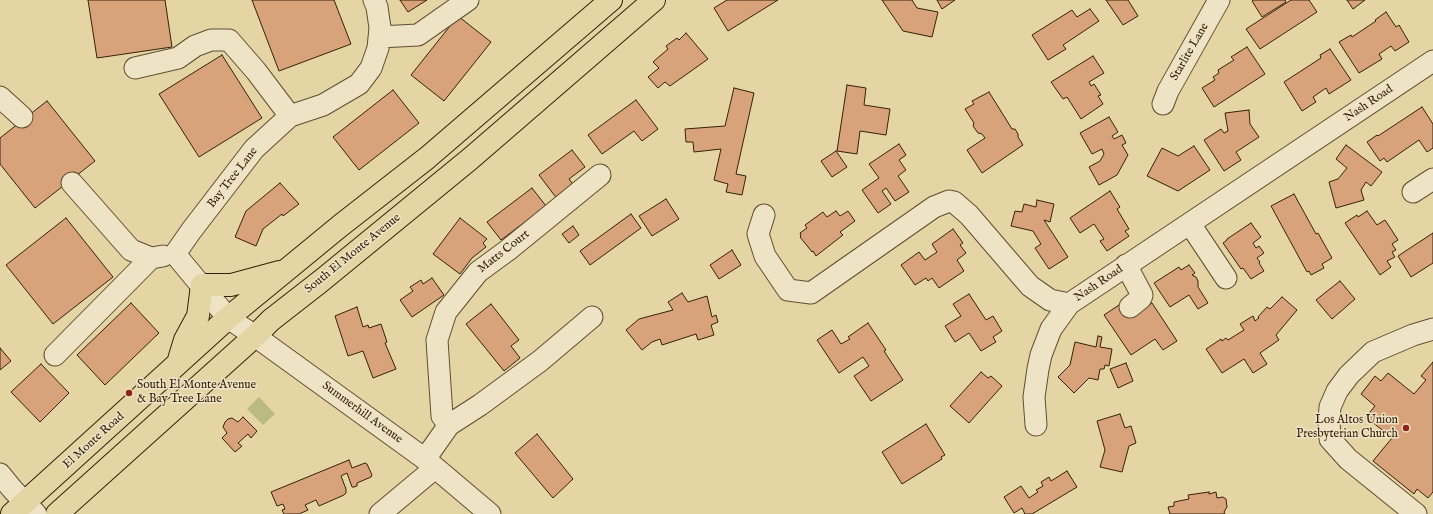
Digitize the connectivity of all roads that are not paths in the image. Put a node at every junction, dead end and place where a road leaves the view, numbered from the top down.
1 (374, 0) edge
2 (468, 0) edge
3 (611, 0) edge
4 (654, 0) edge
5 (1219, 0) edge
6 (379, 37) junction
7 (1433, 61) edge
8 (134, 68) dead end
9 (0, 97) edge
10 (1162, 104) dead end
11 (290, 116) junction
12 (22, 117) dead end
13 (600, 175) dead end
14 (1433, 179) edge
15 (72, 183) dead end
16 (1413, 192) dead end
17 (764, 214) dead end
18 (1190, 224) junction
19 (175, 254) junction
20 (151, 258) junction
21 (1126, 265) junction
22 (286, 270) junction
23 (1226, 278) dead end
24 (202, 285) junction
25 (1069, 304) junction
26 (1130, 306) dead end
27 (592, 317) dead end
28 (228, 318) junction
29 (1433, 329) edge
30 (255, 336) junction
31 (55, 355) dead end
32 (177, 365) junction
33 (1036, 425) dead end
34 (449, 426) junction
35 (430, 464) junction
36 (0, 474) edge
37 (24, 510) edge
38 (57, 514) edge
39 (380, 514) edge
40 (490, 514) edge
41 (1416, 514) edge

1 - 6 street, Bay Tree Lane
2 - 6 street
3 - 22 main road
4 - 30 main road, South El Monte Avenue
5 - 10 street, Starlite Lane
6 - 11 street, Bay Tree Lane
7 - 18 street, Nash Road
8 - 11 street
9 - 12 street
11 - 19 street, Bay Tree Lane
13 - 34 street, Matts Court
14 - 16 street
15 - 20 street
17 - 25 street, Nash Road
18 - 21 street, Nash Road
18 - 23 street
19 - 20 street
19 - 24 street
20 - 31 street
21 - 25 street, Nash Road
21 - 26 street
22 - 24 main road
22 - 28 main road
24 - 28 street
24 - 32 main road
25 - 33 street
27 - 34 street
28 - 30 street, Summerhill Avenue
28 - 32 main road, El Monte Road
29 - 41 street
30 - 35 street, Summerhill Avenue
30 - 38 main road, South El Monte Avenue
32 - 37 main road, El Monte Road
34 - 35 street
35 - 39 street
35 - 40 street, Summerhill Avenue
36 - 37 street

